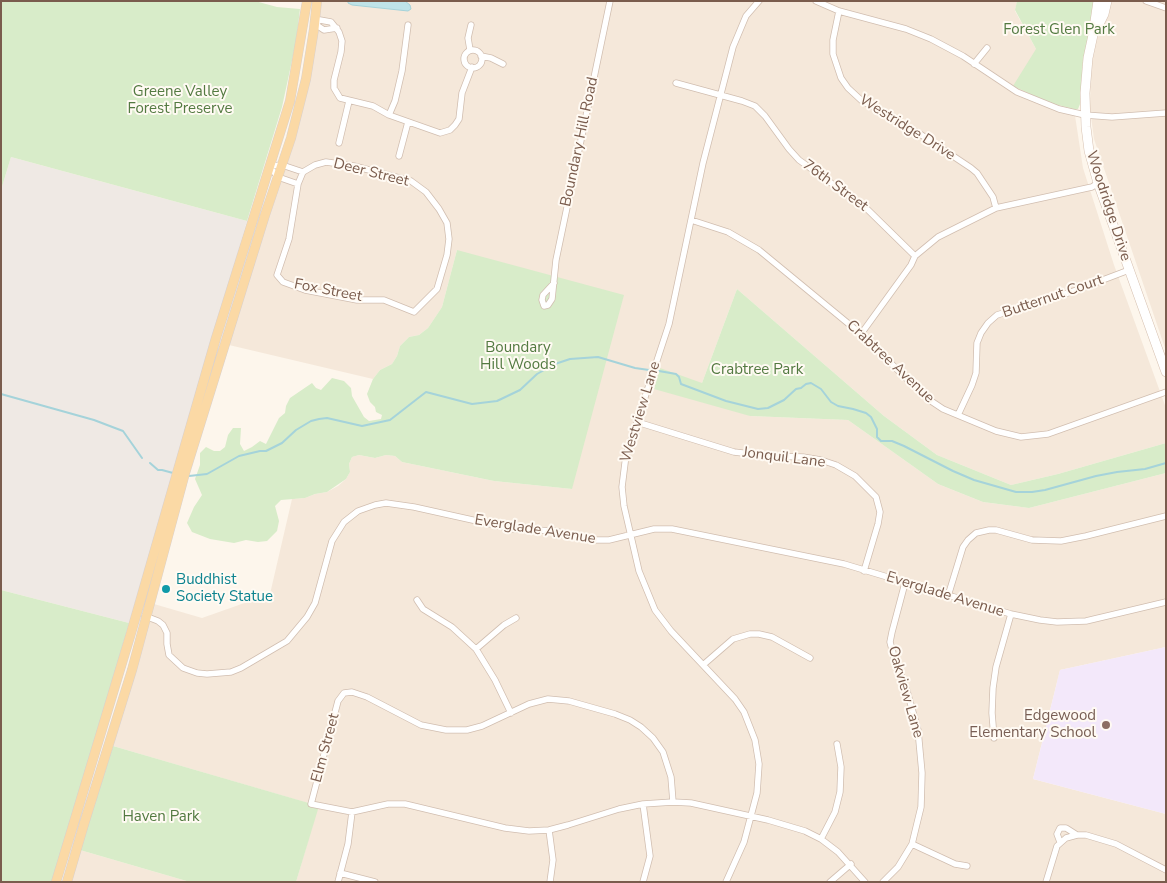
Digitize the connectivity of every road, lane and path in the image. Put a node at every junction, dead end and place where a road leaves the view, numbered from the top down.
1 (307, 1) edge
2 (317, 1) edge
3 (610, 1) edge
4 (759, 1) edge
5 (816, 1) edge
6 (1098, 1) edge
7 (1107, 1) edge
8 (1146, 1) edge
9 (1166, 8) edge
10 (839, 11) junction
11 (315, 24) junction
12 (408, 25) dead end
13 (471, 25) dead end
14 (1094, 35) junction
15 (987, 48) dead end
16 (470, 50) junction
17 (481, 56) junction
18 (503, 64) dead end
19 (974, 64) junction
20 (472, 68) junction
21 (676, 83) dead end
22 (720, 95) junction
23 (349, 101) junction
24 (1085, 114) junction
25 (1166, 114) edge
26 (388, 115) junction
27 (408, 122) junction
28 (339, 143) dead end
29 (398, 156) dead end
30 (282, 165) junction
31 (269, 166) junction
32 (303, 172) junction
33 (278, 176) junction
34 (1098, 183) junction
35 (298, 184) junction
36 (996, 208) junction
37 (691, 220) junction
38 (915, 256) junction
39 (1129, 270) junction
40 (554, 283) dead end
41 (414, 312) joint
42 (861, 334) junction
43 (1166, 372) edge
44 (1166, 392) edge
45 (958, 415) junction
46 (637, 422) junction
47 (1166, 516) edge
48 (631, 535) junction
49 (864, 571) junction
50 (905, 583) junction
51 (948, 596) junction
52 (417, 600) dead end
53 (1166, 602) edge
54 (137, 614) junction
55 (1011, 614) junction
56 (147, 617) junction
57 (516, 618) dead end
58 (476, 649) junction
59 (810, 658) dead end
60 (704, 665) junction
61 (511, 713) junction
62 (994, 738) dead end
63 (837, 744) dead end
64 (673, 802) junction
65 (644, 804) junction
66 (352, 812) junction
67 (751, 816) junction
68 (549, 830) junction
69 (1077, 835) junction
70 (821, 839) junction
71 (1060, 842) junction
72 (912, 844) junction
73 (851, 864) junction
74 (967, 866) dead end
75 (1166, 870) edge
76 (340, 872) junction
77 (56, 882) edge
78 (67, 882) edge
79 (338, 882) edge
80 (375, 882) edge
81 (550, 882) edge
82 (643, 882) edge
83 (726, 882) edge
84 (830, 882) edge
85 (864, 882) edge
86 (882, 882) edge
87 (1046, 882) edge

1 - 31 main road
2 - 11 main road
3 - 40 street, Boundary Hill Road
4 - 22 street, Westview Lane
5 - 10 street
6 - 14 street, Woodridge Drive
7 - 14 street, Woodridge Drive
8 - 9 street
10 - 19 street
10 - 36 street, Westridge Drive
11 - 23 street
11 - 30 main road
12 - 26 street
13 - 16 street
14 - 24 street, Woodridge Drive
15 - 19 street
16 - 17 street
16 - 20 street
17 - 18 street
17 - 20 street
19 - 24 street
20 - 27 street
21 - 22 street, 76th Street
22 - 37 street, Westview Lane
22 - 38 street, 76th Street
23 - 26 street
23 - 28 street
24 - 25 street
24 - 34 street, Woodridge Drive
26 - 27 street
27 - 29 street
30 - 31 street
30 - 32 street
30 - 33 main road
31 - 33 street
31 - 54 main road
32 - 35 street
32 - 41 street, Deer Street
33 - 35 street
33 - 56 main road
34 - 36 street
34 - 39 street, Woodridge Drive
35 - 41 street, Fox Street
36 - 38 street
37 - 42 street, Crabtree Avenue
37 - 46 street, Westview Lane
38 - 42 street
39 - 43 street, Woodridge Drive
39 - 45 street, Butternut Court
42 - 45 street, Crabtree Avenue
44 - 45 street, Crabtree Avenue
46 - 48 street, Westview Lane
46 - 49 street, Jonquil Lane
47 - 51 street
48 - 49 street, Everglade Avenue
48 - 56 street, Everglade Avenue
48 - 60 street, Westview Lane
49 - 50 street, Everglade Avenue
50 - 51 street, Everglade Avenue
50 - 72 street, Oakview Lane
51 - 55 street, Everglade Avenue
52 - 58 street
53 - 55 street, Everglade Avenue
54 - 56 street, Everglade Avenue
54 - 77 main road
55 - 62 street
56 - 78 main road
57 - 58 street
58 - 61 street
59 - 60 street
60 - 67 street, Westview Lane
61 - 64 street
61 - 66 street, Elm Street
63 - 70 street
64 - 65 street
64 - 67 street
65 - 68 street
65 - 82 street
66 - 68 street
66 - 76 street
67 - 70 street
67 - 83 street, Westview Lane
68 - 81 street
69 - 71 street
69 - 71 street
69 - 75 street
70 - 73 street
71 - 87 street
72 - 74 street
72 - 86 street, Oakview Lane
73 - 84 street
73 - 85 street
76 - 79 street
76 - 80 street

